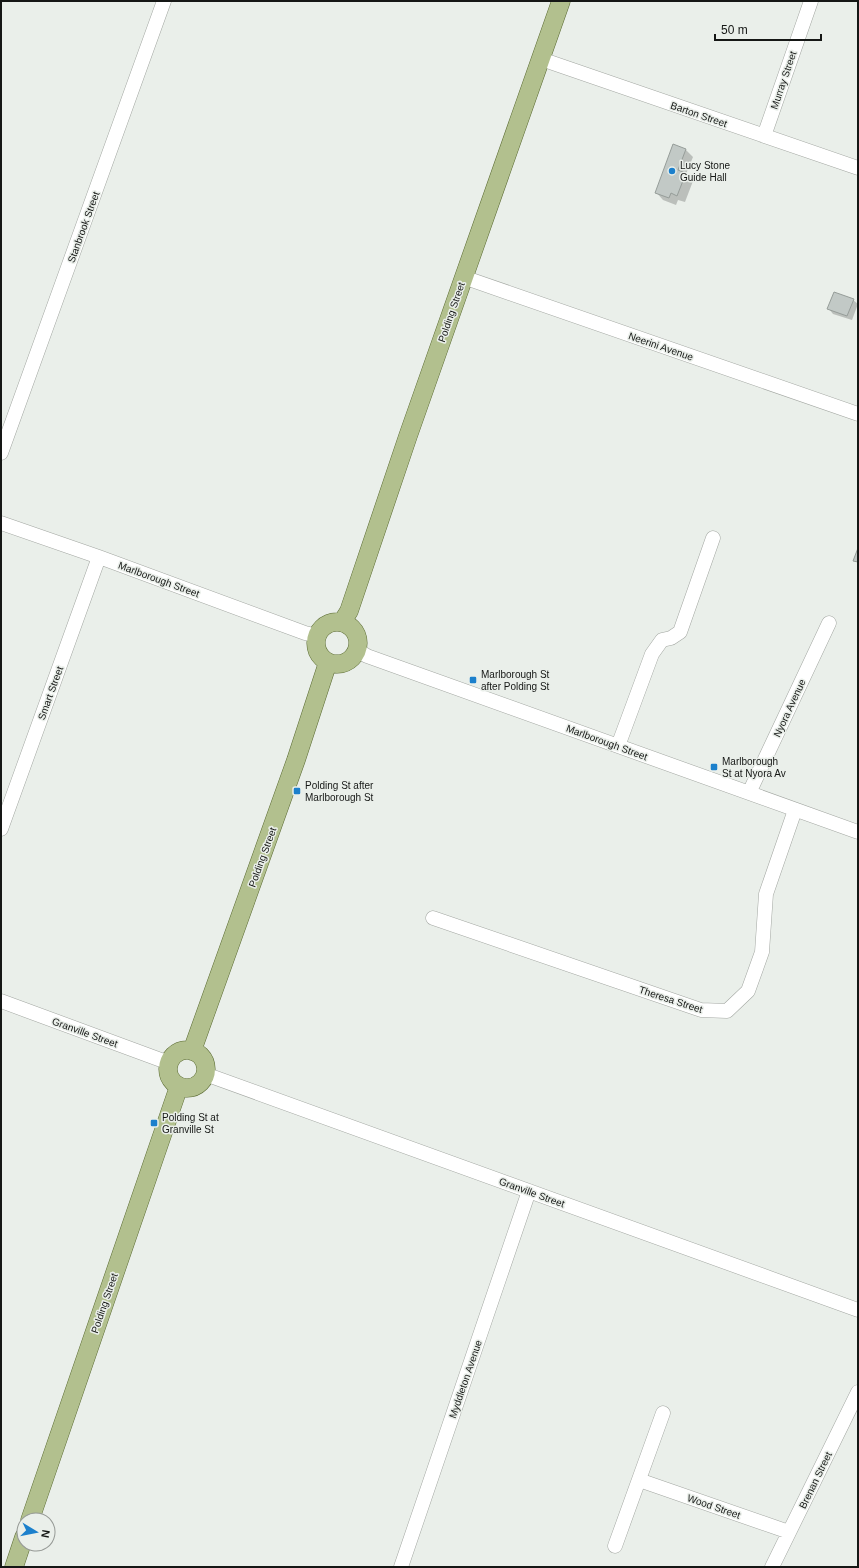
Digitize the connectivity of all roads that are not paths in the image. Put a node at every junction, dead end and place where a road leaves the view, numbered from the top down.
1 (164, 1) edge
2 (561, 1) edge
3 (811, 1) edge
4 (541, 59) junction
5 (764, 136) junction
6 (858, 168) edge
7 (463, 277) junction
8 (858, 414) edge
9 (1, 453) edge
10 (1, 523) edge
11 (713, 538) dead end
12 (99, 557) junction
13 (342, 622) junction
14 (829, 623) dead end
15 (318, 636) junction
16 (357, 650) junction
17 (328, 662) junction
18 (618, 746) junction
19 (750, 793) junction
20 (795, 810) junction
21 (1, 829) edge
22 (858, 832) edge
23 (433, 918) dead end
24 (1, 1001) edge
25 (192, 1051) junction
26 (170, 1061) junction
27 (205, 1074) junction
28 (179, 1086) junction
29 (529, 1191) junction
30 (858, 1310) edge
31 (858, 1392) edge
32 (663, 1413) dead end
33 (639, 1480) junction
34 (33, 1512) edge
35 (789, 1532) junction
36 (615, 1546) dead end
37 (19, 1552) edge
38 (14, 1567) edge
39 (401, 1567) edge
40 (772, 1567) edge

1 - 9 street, Stanbrook Street
2 - 4 main road, Polding Street
3 - 5 street, Murray Street
4 - 5 street, Barton Street
4 - 7 main road, Polding Street
5 - 6 street, Barton Street
7 - 8 street, Neerini Avenue
7 - 13 main road, Polding Street
10 - 12 street, Marlborough Street
11 - 18 street
12 - 15 street, Marlborough Street
12 - 21 street, Smart Street
13 - 15 main road
13 - 16 main road
14 - 19 street, Nyora Avenue
15 - 17 main road
16 - 17 main road
16 - 18 street, Marlborough Street
17 - 25 main road, Polding Street
18 - 19 street, Marlborough Street
19 - 20 street, Marlborough Street
20 - 22 street, Marlborough Street
20 - 23 street, Theresa Street
24 - 26 street, Granville Street
25 - 26 main road
25 - 27 main road
26 - 28 main road
27 - 28 main road
27 - 29 street, Granville Street
28 - 34 main road, Polding Street
29 - 30 street, Granville Street
29 - 39 street, Myddleton Avenue
31 - 35 street, Brenan Street
32 - 33 street
33 - 35 street, Wood Street
33 - 36 street
35 - 40 street, Brenan Street
37 - 38 main road

